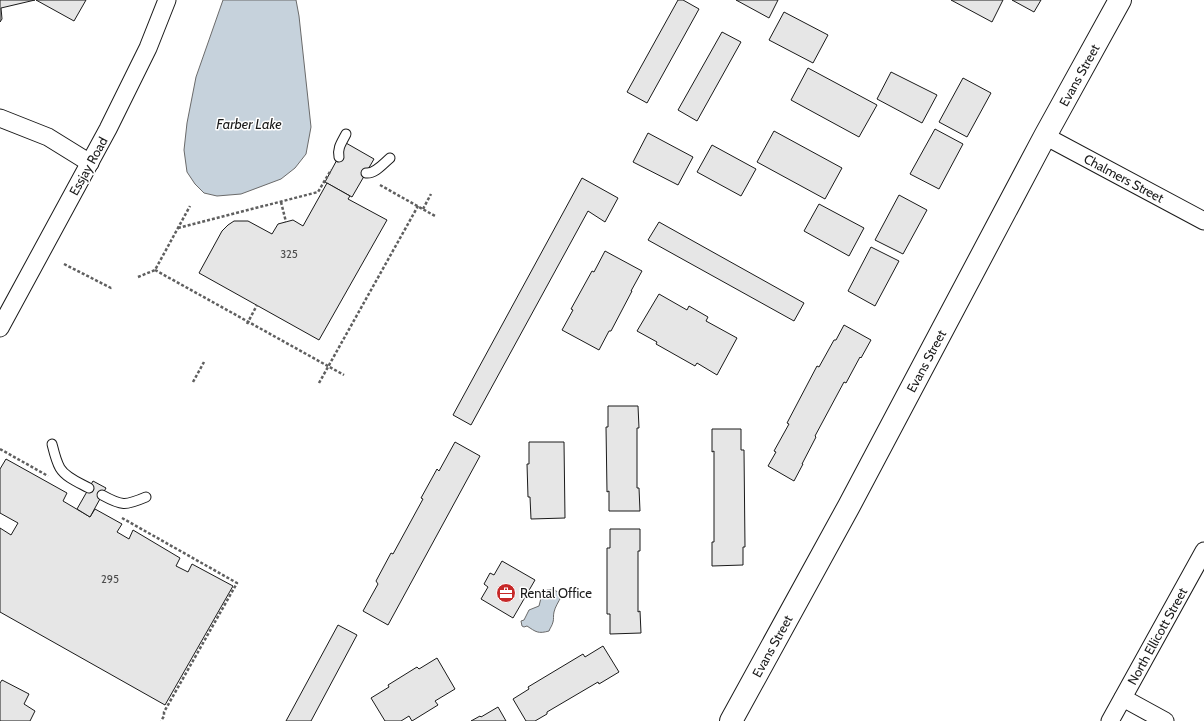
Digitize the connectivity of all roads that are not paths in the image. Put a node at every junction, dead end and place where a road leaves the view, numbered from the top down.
1 (166, 0) edge
2 (1120, 0) edge
3 (0, 118) edge
4 (346, 134) dead end
5 (1045, 136) junction
6 (339, 157) dead end
7 (390, 158) dead end
8 (90, 163) junction
9 (366, 173) dead end
10 (1204, 221) edge
11 (0, 328) edge
12 (52, 444) dead end
13 (89, 488) dead end
14 (102, 495) dead end
15 (146, 497) dead end
16 (1204, 551) edge
17 (1123, 698) junction
18 (731, 721) edge
19 (1110, 721) edge
20 (1165, 721) edge

1 - 8 street, Essjay Road
2 - 5 street, Evans Street
3 - 8 street
4 - 6 lane
5 - 10 street, Chalmers Street
5 - 18 street, Evans Street
7 - 9 lane
8 - 11 street, Essjay Road
12 - 13 lane
14 - 15 lane
16 - 17 street, North Ellicott Street
17 - 19 street, North Ellicott Street
17 - 20 street

